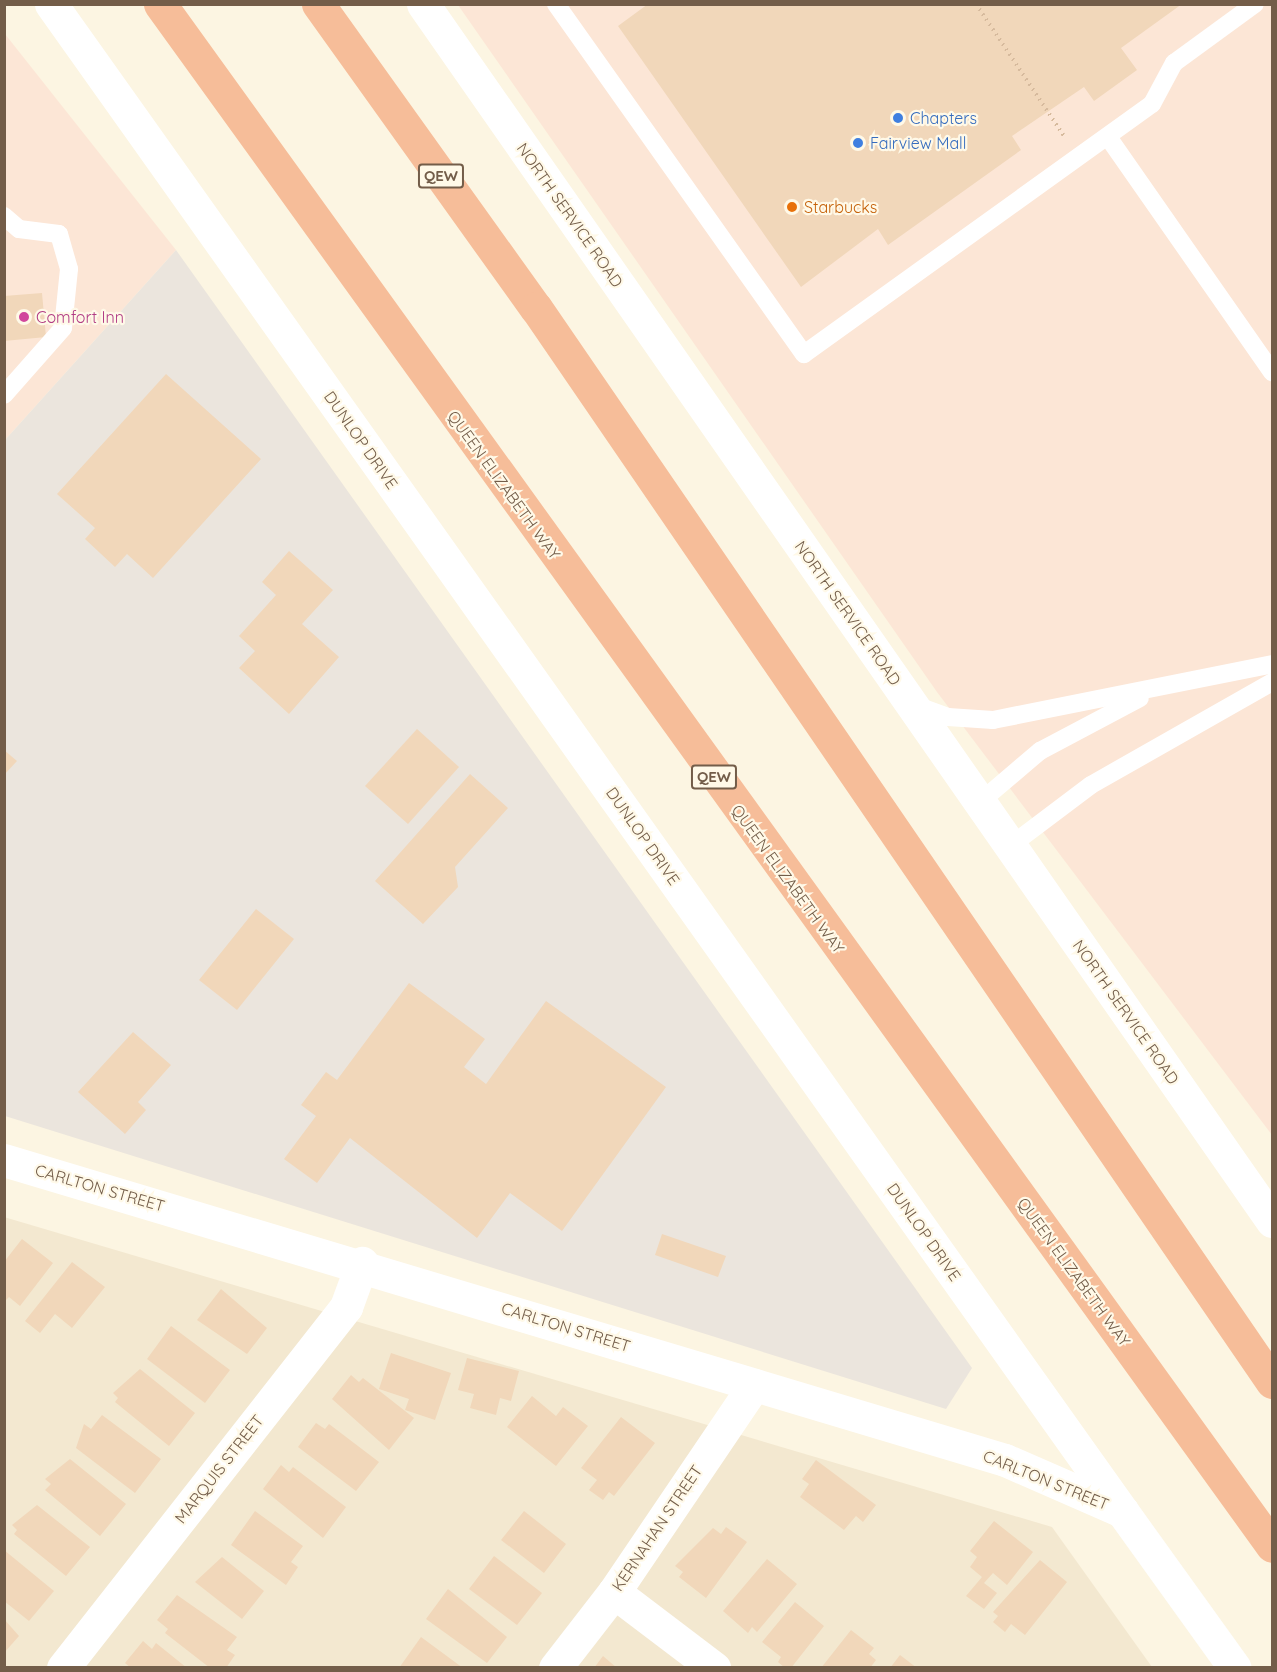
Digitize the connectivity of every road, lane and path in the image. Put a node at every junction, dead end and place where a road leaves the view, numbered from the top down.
1 (51, 4) edge
2 (160, 4) edge
3 (318, 4) edge
4 (423, 4) edge
5 (556, 4) edge
6 (976, 4) edge
7 (1255, 4) edge
8 (1107, 137) junction
9 (1078, 159) junction
10 (4, 216) edge
11 (1272, 372) edge
12 (4, 395) edge
13 (1272, 664) edge
14 (1272, 682) edge
15 (1158, 689) junction
16 (911, 703) junction
17 (980, 802) junction
18 (1010, 846) junction
19 (4, 1160) edge
20 (1272, 1221) edge
21 (362, 1263) junction
22 (1272, 1382) edge
23 (754, 1385) junction
24 (1122, 1511) junction
25 (1272, 1546) edge
26 (614, 1592) junction
27 (63, 1668) edge
28 (555, 1668) edge
29 (714, 1668) edge
30 (1235, 1668) edge

1 - 24 street, DUNLOP DRIVE
2 - 25 highway, QUEEN ELIZABETH WAY / QEW
3 - 22 highway, QEW
4 - 16 street, NORTH SERVICE ROAD
5 - 9 lane
6 - 9 path
7 - 8 lane
8 - 9 lane
8 - 11 lane
10 - 12 lane
13 - 15 lane
14 - 18 lane
15 - 16 lane
15 - 17 lane
16 - 17 street, NORTH SERVICE ROAD
17 - 18 street, NORTH SERVICE ROAD
18 - 20 street, NORTH SERVICE ROAD
19 - 21 street, CARLTON STREET
21 - 23 street, CARLTON STREET
21 - 27 street, MARQUIS STREET
23 - 24 street, CARLTON STREET
23 - 26 street, KERNAHAN STREET
24 - 30 street, DUNLOP DRIVE
26 - 28 street, KERNAHAN STREET
26 - 29 street

